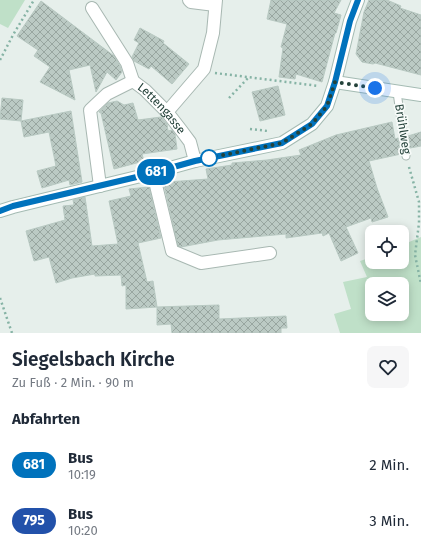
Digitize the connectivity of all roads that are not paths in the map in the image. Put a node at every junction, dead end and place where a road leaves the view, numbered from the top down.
1 (189, 0) edge
2 (358, 0) edge
3 (215, 3) edge
4 (92, 8) dead end
5 (133, 81) junction
6 (334, 85) junction
7 (397, 92) junction
8 (421, 95) edge
9 (167, 112) junction
10 (406, 156) road end
11 (195, 161) junction
12 (152, 173) junction
13 (100, 186) junction
14 (0, 211) edge
15 (270, 253) dead end

1 - 3 street
2 - 6 street
3 - 9 street
4 - 5 street, Lettengasse
5 - 9 street, Lettengasse
5 - 13 street, Lettengasse
6 - 7 street
6 - 11 street
7 - 8 street
7 - 10 lane, Brühlweg
9 - 11 street, Lettengasse
11 - 12 street
12 - 13 street
12 - 15 street
13 - 14 street

